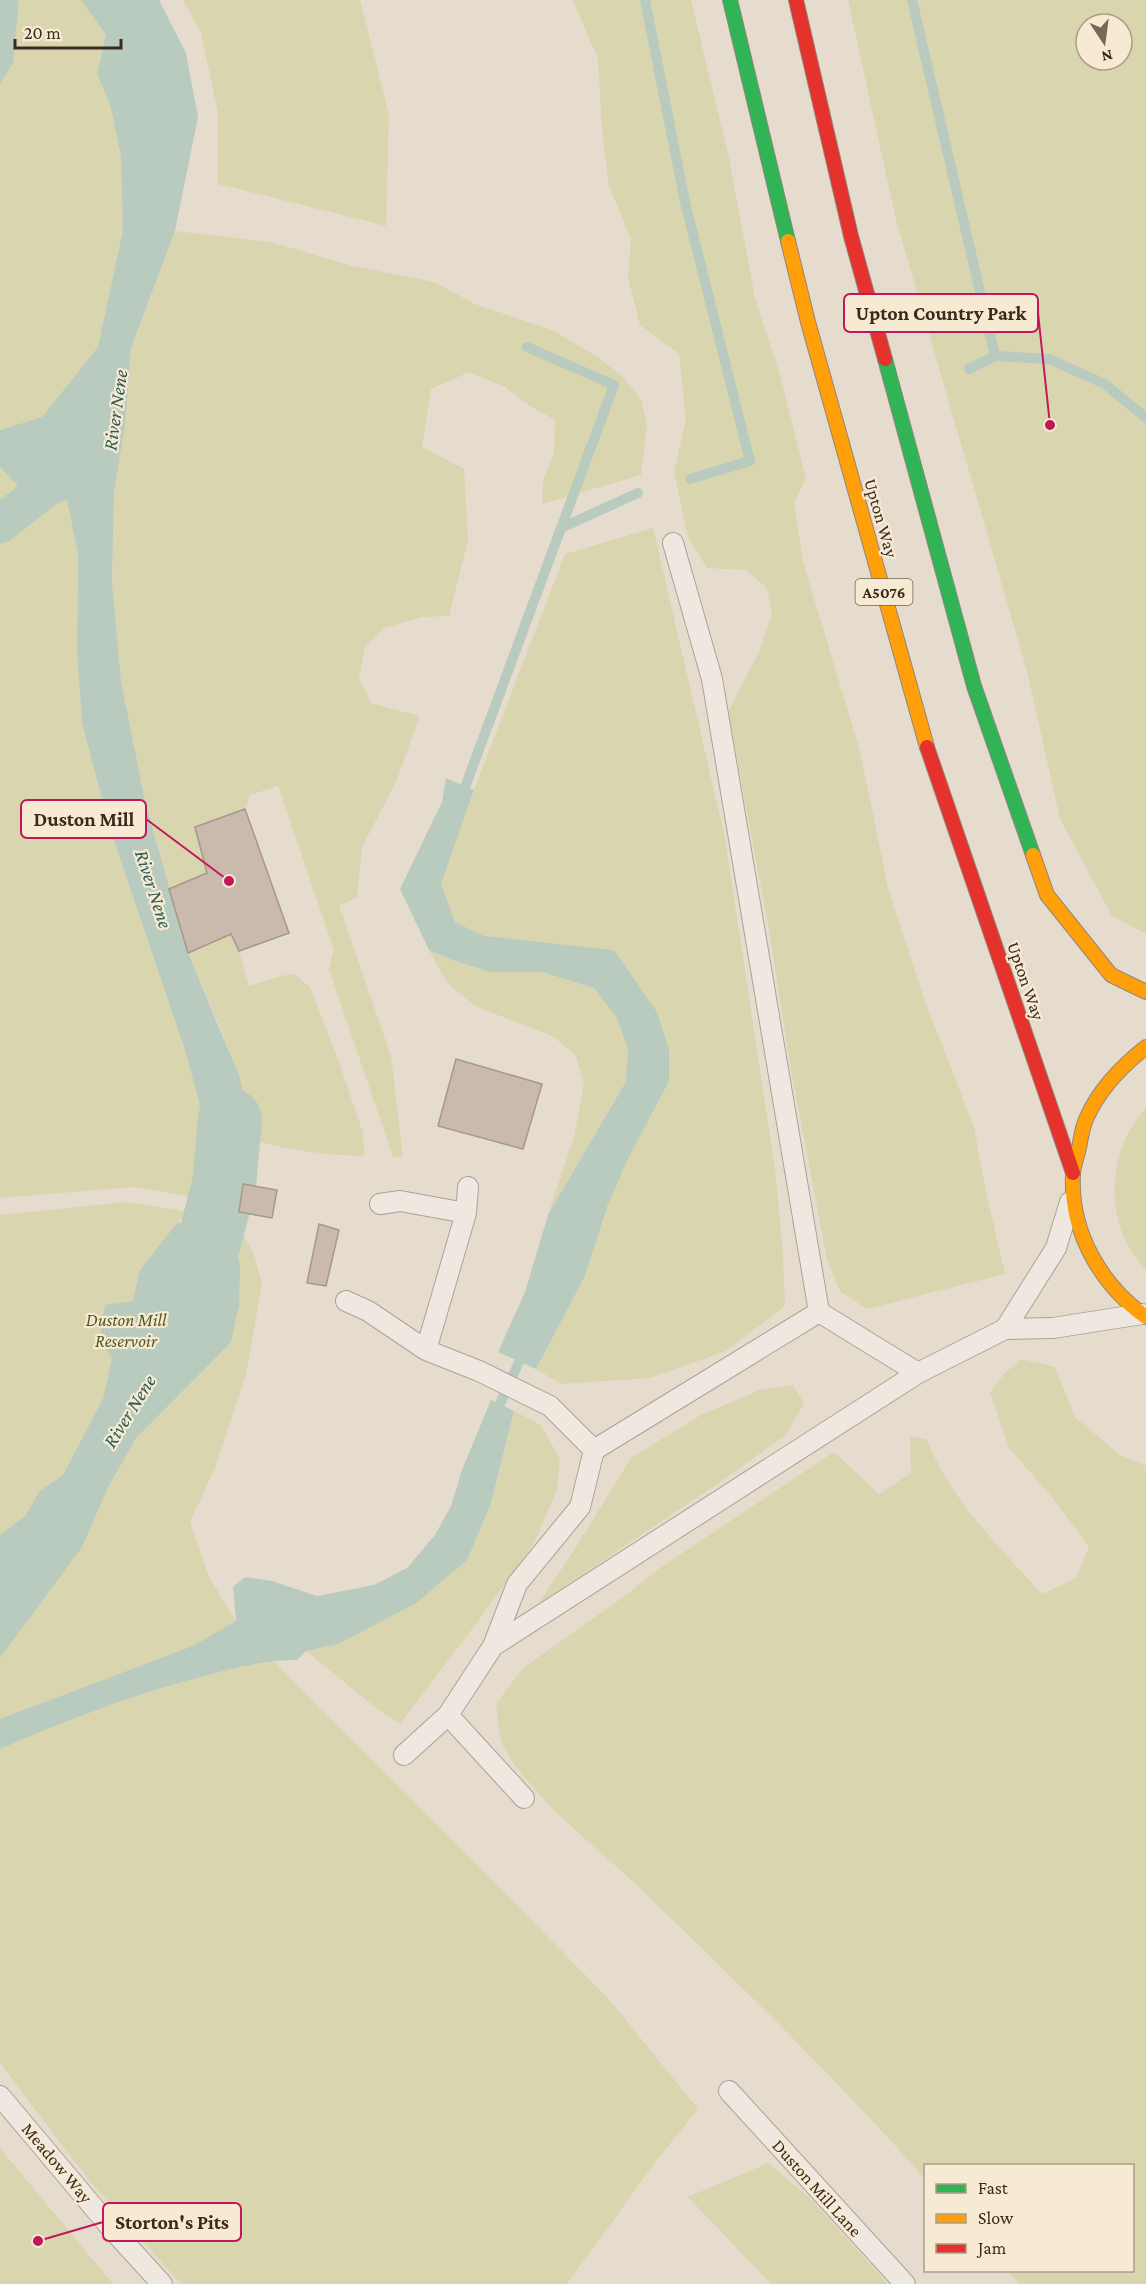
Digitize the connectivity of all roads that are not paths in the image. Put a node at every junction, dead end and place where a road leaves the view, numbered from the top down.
1 (730, 0) edge
2 (796, 0) edge
3 (673, 543) dead end
4 (1146, 992) edge
5 (1146, 1047) edge
6 (1073, 1183) junction
7 (468, 1187) dead end
8 (380, 1204) dead end
9 (466, 1213) junction
10 (346, 1300) dead end
11 (819, 1312) junction
12 (1144, 1316) edge
13 (1005, 1329) junction
14 (426, 1350) junction
15 (918, 1373) junction
16 (594, 1450) junction
17 (494, 1646) junction
18 (448, 1715) junction
19 (404, 1755) dead end
20 (524, 1798) dead end
21 (729, 2091) dead end
22 (0, 2096) edge
23 (162, 2284) edge
24 (905, 2284) edge

1 - 6 highway, Upton Way / A5076
2 - 4 highway
3 - 11 lane
5 - 6 highway
6 - 12 highway, Upton Way
6 - 13 lane
7 - 9 lane
8 - 9 lane
9 - 14 lane
10 - 14 lane
11 - 15 lane
11 - 16 lane
12 - 13 lane
13 - 15 lane
14 - 16 lane
15 - 17 lane
16 - 17 lane
17 - 18 lane
18 - 19 lane
18 - 20 lane
21 - 24 lane, Duston Mill Lane
22 - 23 lane, Meadow Way

